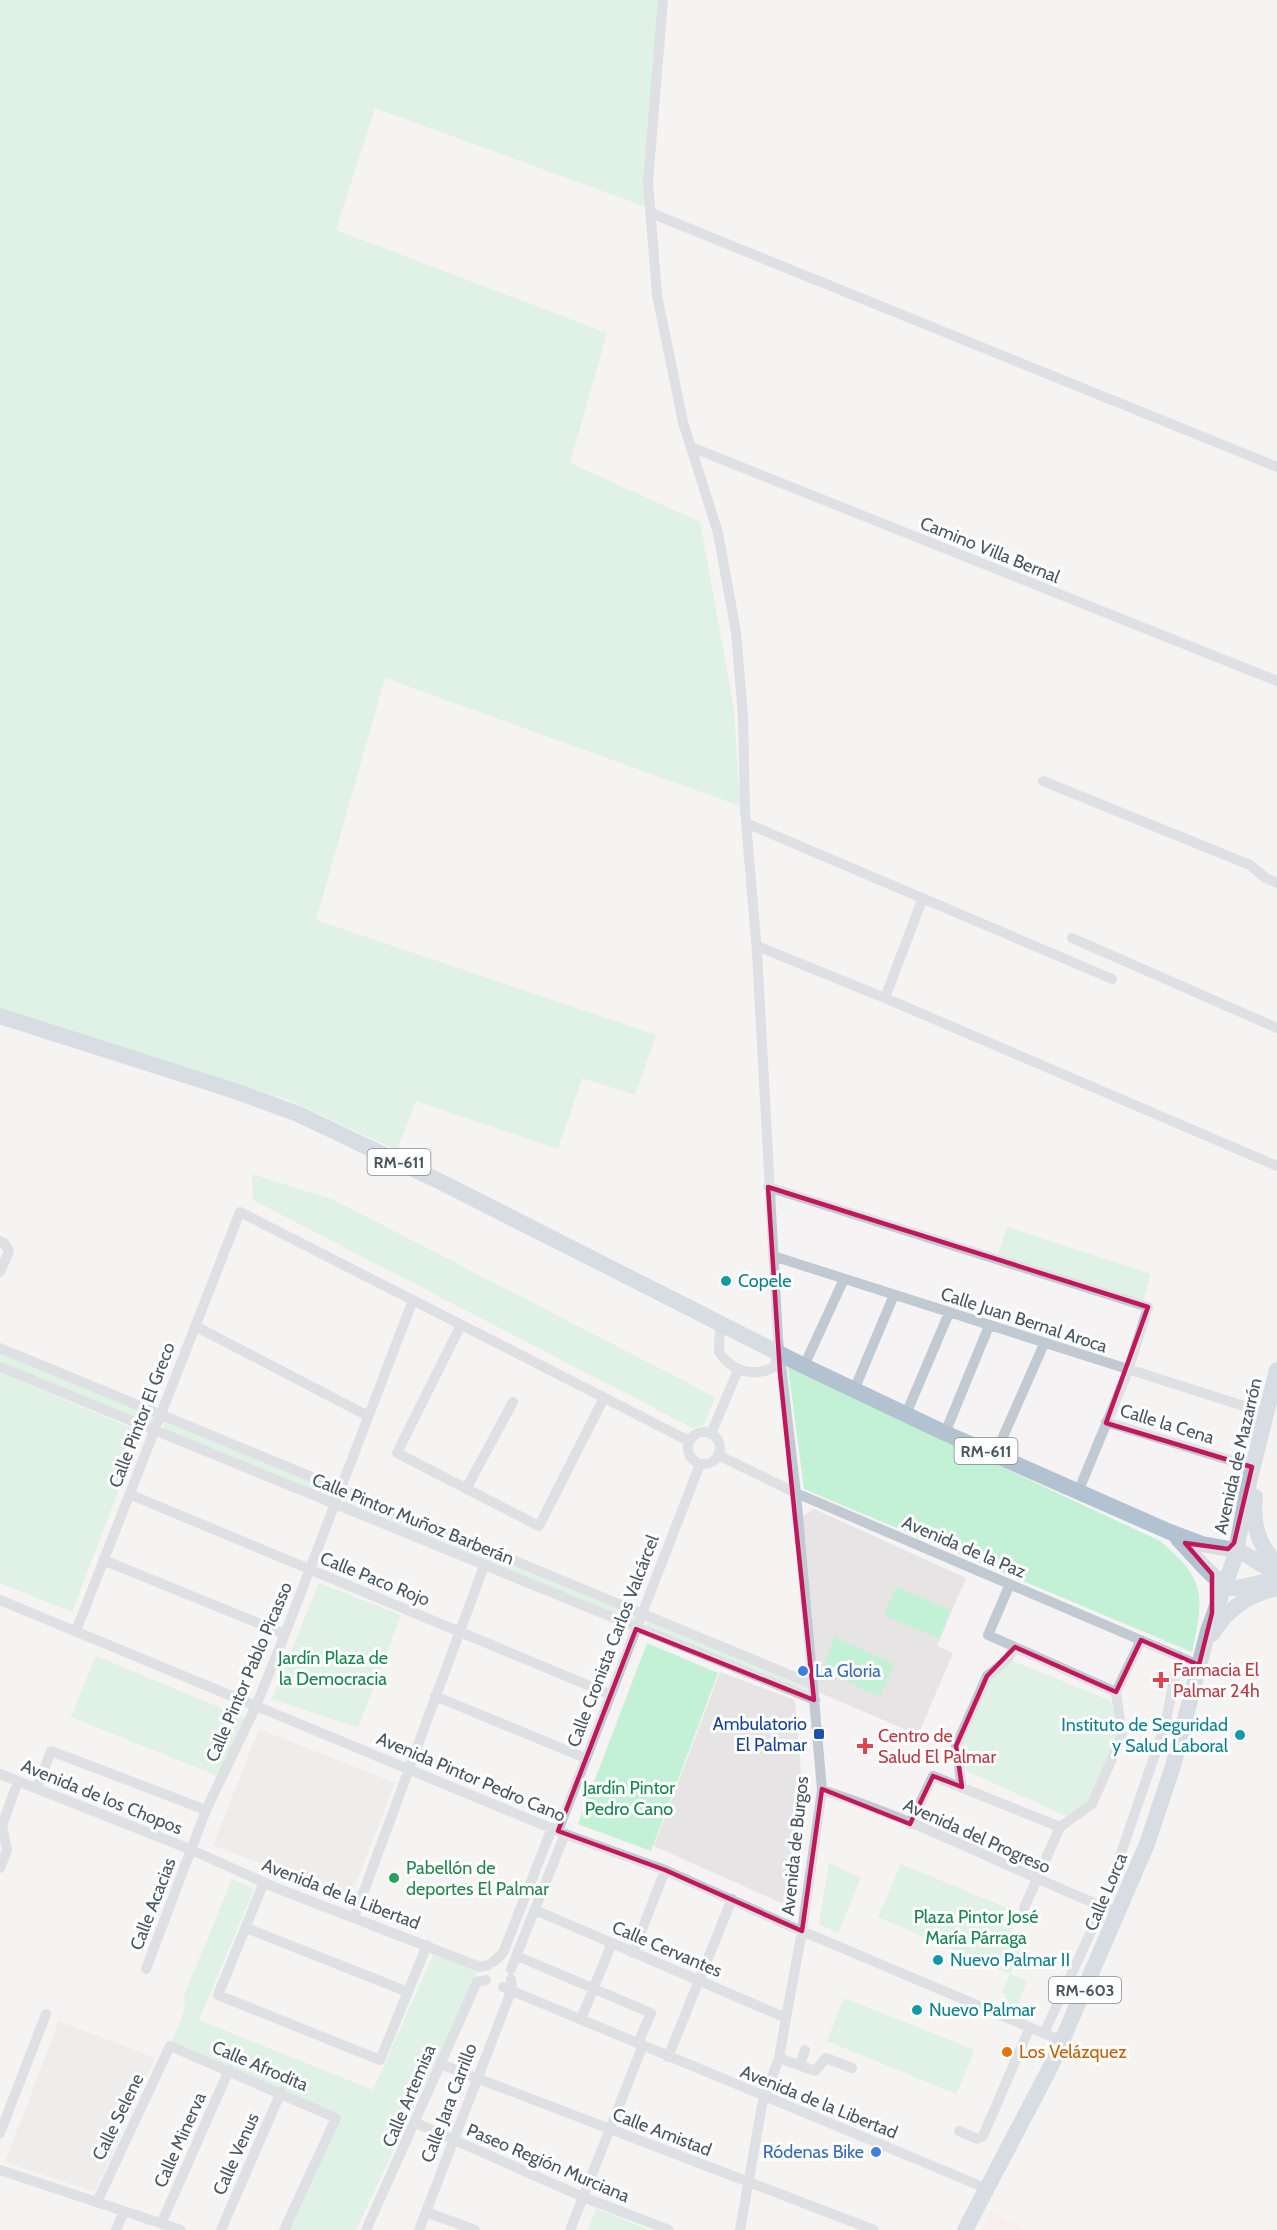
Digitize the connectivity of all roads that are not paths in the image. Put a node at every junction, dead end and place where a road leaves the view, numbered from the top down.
1 (663, 0) edge
2 (651, 213) junction
3 (691, 447) junction
4 (1277, 467) edge
5 (1277, 681) edge
6 (1043, 781) dead end
7 (746, 823) junction
8 (1277, 883) edge
9 (922, 900) junction
10 (1072, 938) dead end
11 (757, 946) junction
12 (1112, 979) dead end
13 (885, 998) junction
14 (0, 1016) edge
15 (1277, 1028) edge
16 (1277, 1166) edge
17 (768, 1187) junction
18 (0, 1241) edge
19 (772, 1256) junction
20 (0, 1272) edge
21 (844, 1279) junction
22 (894, 1295) junction
23 (413, 1300) junction
24 (949, 1313) junction
25 (720, 1323) junction
26 (460, 1325) junction
27 (195, 1326) junction
28 (989, 1326) junction
29 (740, 1334) junction
30 (717, 1342) junction
31 (1044, 1344) junction
32 (0, 1348) edge
33 (779, 1353) junction
34 (804, 1365) junction
35 (0, 1367) edge
36 (738, 1370) junction
37 (1277, 1370) edge
38 (767, 1371) junction
39 (1128, 1371) junction
40 (781, 1378) junction
41 (854, 1390) junction
42 (604, 1398) junction
43 (513, 1402) dead end
44 (1266, 1413) junction
45 (160, 1414) junction
46 (906, 1414) junction
47 (368, 1416) junction
48 (1106, 1422) junction
49 (154, 1431) junction
50 (945, 1433) junction
51 (711, 1434) junction
52 (689, 1440) junction
53 (718, 1455) junction
54 (995, 1455) junction
55 (700, 1464) junction
56 (1252, 1467) junction
57 (342, 1489) junction
58 (466, 1489) junction
59 (1078, 1492) junction
60 (796, 1493) junction
61 (129, 1494) junction
62 (335, 1505) junction
63 (1170, 1532) junction
64 (1237, 1547) junction
65 (103, 1560) junction
66 (1277, 1564) edge
67 (484, 1566) junction
68 (309, 1570) junction
69 (1277, 1574) edge
70 (1225, 1582) junction
71 (1277, 1582) edge
72 (1011, 1584) junction
73 (1277, 1588) edge
74 (0, 1600) edge
75 (643, 1613) junction
76 (636, 1629) junction
77 (76, 1631) junction
78 (458, 1631) junction
79 (285, 1634) junction
80 (1141, 1640) junction
81 (1015, 1647) junction
82 (1179, 1656) junction
83 (1201, 1657) junction
84 (812, 1684) junction
85 (1116, 1692) junction
86 (609, 1694) junction
87 (435, 1696) junction
88 (815, 1700) junction
89 (256, 1706) junction
90 (585, 1758) junction
91 (410, 1769) junction
92 (0, 1774) edge
93 (18, 1781) junction
94 (962, 1787) junction
95 (37, 1788) junction
96 (822, 1790) junction
97 (206, 1810) junction
98 (910, 1824) junction
99 (1060, 1827) junction
100 (558, 1831) junction
101 (192, 1850) junction
102 (0, 1868) edge
103 (665, 1870) junction
104 (1036, 1880) junction
105 (264, 1882) junction
106 (732, 1899) junction
107 (1024, 1908) dead end
108 (535, 1910) junction
109 (1111, 1910) junction
110 (354, 1918) junction
111 (246, 1928) junction
112 (802, 1931) junction
113 (612, 1943) junction
114 (427, 1945) junction
115 (633, 1953) junction
116 (517, 1956) junction
117 (146, 1969) dead end
118 (486, 1970) junction
119 (698, 1980) junction
120 (509, 1981) junction
121 (593, 1989) junction
122 (408, 1992) junction
123 (46, 2014) dead end
124 (786, 2018) junction
125 (581, 2019) junction
126 (1030, 2027) junction
127 (1044, 2033) junction
128 (1062, 2041) junction
129 (640, 2044) junction
130 (170, 2046) joint
131 (805, 2050) dead end
132 (668, 2057) junction
133 (779, 2058) junction
134 (440, 2064) junction
135 (800, 2065) junction
136 (852, 2068) dead end
137 (229, 2070) junction
138 (476, 2077) junction
139 (281, 2092) junction
140 (765, 2098) junction
141 (416, 2123) junction
142 (609, 2129) junction
143 (959, 2131) dead end
144 (0, 2133) edge
145 (453, 2140) junction
146 (0, 2170) edge
147 (748, 2183) junction
148 (988, 2189) junction
149 (583, 2197) junction
150 (97, 2202) junction
151 (124, 2211) junction
152 (426, 2212) junction
153 (162, 2224) junction
154 (116, 2230) edge
155 (181, 2230) edge
156 (221, 2230) edge
157 (284, 2230) edge
158 (366, 2230) edge
159 (419, 2230) edge
160 (475, 2230) edge
161 (570, 2230) edge
162 (669, 2230) edge
163 (740, 2230) edge
164 (874, 2230) edge
165 (965, 2230) edge

1 - 2 street, Avenida de Burgos
2 - 3 street, Avenida de Burgos
2 - 4 street
3 - 5 street, Camino Villa Bernal
3 - 7 street, Avenida de Burgos
6 - 8 street
7 - 9 street
7 - 11 street, Avenida de Burgos
9 - 12 street
9 - 13 street
10 - 15 street
11 - 13 street
11 - 17 street, Avenida de Burgos
13 - 16 street
14 - 25 main road, RM-611
17 - 19 street, Avenida de Burgos
17 - 39 street
18 - 20 street
19 - 21 street, Calle Juan Bernal Aroca
19 - 33 street, Avenida de Burgos
21 - 22 street, Calle Juan Bernal Aroca
21 - 34 street
22 - 24 street, Calle Juan Bernal Aroca
22 - 41 street
23 - 26 street
23 - 27 street, Calle Pintor El Greco
23 - 47 street, Calle Pintor Pablo Picasso
24 - 28 street, Calle Juan Bernal Aroca
24 - 46 street
25 - 29 main road, RM-611
25 - 30 street
26 - 42 street
26 - 58 street
27 - 45 street, Calle Pintor El Greco
27 - 47 street
28 - 31 street, Calle Juan Bernal Aroca
28 - 50 street
29 - 30 street
29 - 33 main road, RM-611
30 - 36 street
31 - 39 street, Calle Juan Bernal Aroca
31 - 54 street
32 - 45 street, Calle Pintor Muñoz Barberán
33 - 34 main road, RM-611
33 - 38 street
33 - 40 street, Avenida de Burgos
34 - 41 main road, RM-611
35 - 49 street, Calle Pintor Muñoz Barberán
36 - 38 street
36 - 51 street
37 - 44 main road, Avenida de Mazarrón / RM-603
38 - 40 street
39 - 44 street, Calle Juan Bernal Aroca
39 - 48 street
40 - 60 street, Avenida de Burgos
41 - 46 main road, RM-611
42 - 52 street
42 - 58 street
43 - 58 street
44 - 56 main road, Avenida de Mazarrón / RM-603
44 - 66 main road
45 - 49 street, Calle Pintor El Greco
45 - 57 street, Calle Pintor Muñoz Barberán
46 - 50 main road, RM-611
47 - 57 street, Calle Pintor Pablo Picasso
48 - 56 street, Calle la Cena
48 - 59 street
49 - 61 street, Calle Pintor El Greco
49 - 62 street, Calle Pintor Muñoz Barberán
50 - 54 main road, RM-611
51 - 52 street
51 - 53 street
52 - 55 street
53 - 55 street
53 - 60 street, Avenida de la Paz
54 - 59 main road, RM-611
55 - 75 street, Calle Cronista Carlos Valcárcel
56 - 64 main road, Avenida de Mazarrón / RM-603
57 - 62 street, Calle Pintor Pablo Picasso
57 - 75 street, Calle Pintor Muñoz Barberán
59 - 63 main road, RM-611
60 - 72 street, Avenida de la Paz
60 - 84 street, Avenida de Burgos
61 - 65 street, Calle Pintor El Greco
61 - 68 street, Calle Paco Rojo
62 - 67 street, Calle Pintor Muñoz Barberán
62 - 68 street, Calle Pintor Pablo Picasso
63 - 64 main road, RM-611
63 - 70 main road, RM-611
64 - 69 main road, RM-611
64 - 70 main road, Calle Lorca / RM-603
65 - 77 street, Calle Pintor El Greco
65 - 79 street
67 - 76 street, Calle Pintor Muñoz Barberán
67 - 78 street
68 - 78 street, Calle Paco Rojo
68 - 79 street, Calle Pintor Pablo Picasso
70 - 71 main road
70 - 83 main road, Calle Lorca / RM-603
72 - 80 street, Avenida de la Paz
72 - 81 street
73 - 83 main road
74 - 77 street, Avenida Pintor Pedro Cano
75 - 76 street, Calle Cronista Carlos Valcárcel
75 - 84 street, Calle Pintor Muñoz Barberán
76 - 86 street, Calle Cronista Carlos Valcárcel
76 - 88 street, Calle Pintor Muñoz Barberán
77 - 89 street, Avenida Pintor Pedro Cano
78 - 86 street, Calle Paco Rojo
78 - 87 street
79 - 89 street, Calle Pintor Pablo Picasso
80 - 82 street, Avenida de la Paz
80 - 85 street
81 - 85 street
81 - 94 street
82 - 83 street, Avenida de la Paz
82 - 109 street, Calle Lorca
83 - 109 main road, Calle Lorca / RM-603
84 - 88 street, Avenida de Burgos
85 - 99 street
86 - 90 street, Calle Cronista Carlos Valcárcel
87 - 90 street
87 - 91 street
88 - 96 street, Avenida de Burgos
89 - 91 street, Avenida Pintor Pedro Cano
89 - 97 street, Calle Pintor Pablo Picasso
90 - 100 street, Calle Cronista Carlos Valcárcel
91 - 100 street, Avenida Pintor Pedro Cano
91 - 110 street
92 - 93 street, Avenida de los Chopos
93 - 95 street, Avenida de los Chopos
93 - 102 street
94 - 98 street
94 - 99 street
95 - 97 street
95 - 101 street, Avenida de los Chopos
96 - 98 street, Avenida del Progreso
96 - 112 street, Avenida de Burgos
97 - 101 street, Calle Pintor Pablo Picasso
98 - 104 street, Avenida del Progreso
99 - 104 street
100 - 103 street, Avenida Pintor Pedro Cano
100 - 108 street, Calle Cronista Carlos Valcárcel
100 - 118 street, Calle Cronista Carlos Valcárcel
101 - 105 street, Avenida de la Libertad
101 - 117 street, Calle Acacias
103 - 106 street, Avenida Pintor Pedro Cano
103 - 115 street
104 - 107 street
104 - 109 street, Avenida del Progreso
105 - 110 street, Avenida de la Libertad
105 - 111 street
106 - 112 street, Avenida Pintor Pedro Cano
106 - 119 street
108 - 113 street, Calle Cervantes
108 - 116 street, Calle Cronista Carlos Valcárcel
109 - 127 street, Calle Lorca
109 - 128 main road, Calle Lorca / RM-603
110 - 114 street, Avenida de la Libertad
111 - 122 street
111 - 122 street
112 - 124 street, Avenida de Burgos
112 - 126 street, Avenida Pintor Pedro Cano
113 - 115 street, Calle Cervantes
113 - 121 street
114 - 118 street, Avenida de la Libertad
114 - 122 street
115 - 119 street, Calle Cervantes
116 - 120 street, Calle Cronista Carlos Valcárcel
116 - 121 street
118 - 120 street
118 - 120 street
118 - 134 street, Calle Artemisa
119 - 124 street, Calle Cervantes
119 - 132 street
120 - 125 street, Avenida de la Libertad
120 - 138 street, Calle Jara Carrillo
121 - 125 street
121 - 129 street
123 - 144 street
124 - 133 street, Avenida de Burgos
125 - 129 street, Avenida de la Libertad
126 - 127 street, Avenida Pintor Pedro Cano
126 - 143 street
127 - 128 street, Avenida Pintor Pedro Cano
128 - 148 main road, Calle Lorca / RM-603
129 - 132 street, Avenida de la Libertad
129 - 142 street
130 - 137 street, Calle Afrodita
130 - 150 street, Calle Selene
131 - 135 street
132 - 140 street, Avenida de la Libertad
133 - 135 street
133 - 140 street, Avenida de Burgos
134 - 138 street, Calle Amistad
134 - 141 street, Calle Artemisa
135 - 136 street
137 - 139 street, Calle Afrodita
137 - 153 street, Calle Minerva
138 - 142 street, Calle Amistad
138 - 145 street, Calle Jara Carrillo
139 - 156 street, Calle Venus
139 - 157 street, Calle Afrodita
140 - 147 street, Avenida de Burgos
140 - 148 street, Avenida de la Libertad
141 - 145 street, Paseo Región Murciana
141 - 158 street, Calle Artemisa
142 - 147 street, Calle Amistad
142 - 149 street
145 - 149 street, Paseo Región Murciana
145 - 152 street, Calle Jara Carrillo
146 - 150 street
147 - 163 street, Avenida de Burgos
147 - 164 street, Calle Amistad
148 - 165 main road, Calle Lorca / RM-603
149 - 161 street
149 - 162 street, Paseo Región Murciana
150 - 151 street
151 - 153 street
151 - 154 street
152 - 159 street, Calle Jara Carrillo
152 - 160 street
153 - 155 street

